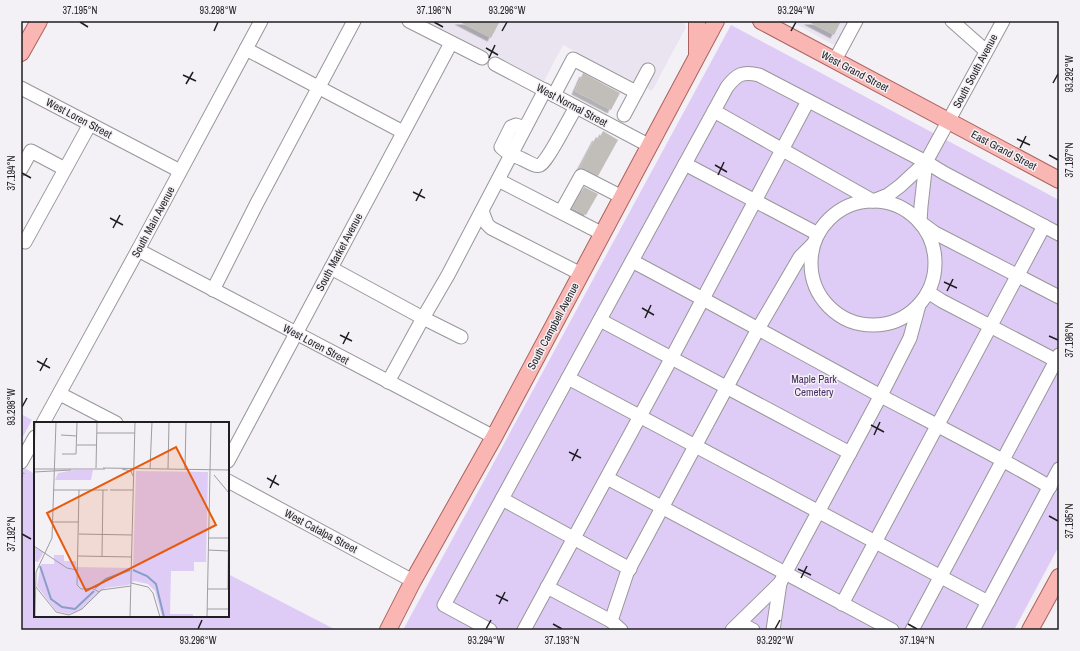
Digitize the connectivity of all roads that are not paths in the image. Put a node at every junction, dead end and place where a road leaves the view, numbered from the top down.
1 (39, 21) edge
2 (261, 21) edge
3 (354, 21) edge
4 (409, 21) edge
5 (697, 21) edge
6 (716, 21) edge
7 (761, 21) edge
8 (856, 21) edge
9 (952, 21) edge
10 (1002, 21) edge
11 (451, 43) junction
12 (246, 49) junction
13 (986, 51) junction
14 (21, 53) edge
15 (482, 58) dead end
16 (697, 58) junction
17 (835, 60) junction
18 (495, 64) dead end
19 (648, 70) dead end
20 (319, 87) junction
21 (21, 88) edge
22 (636, 92) junction
23 (550, 93) junction
24 (808, 101) junction
25 (576, 106) junction
26 (714, 111) junction
27 (624, 115) dead end
28 (948, 121) junction
29 (90, 124) junction
30 (403, 132) junction
31 (650, 146) junction
32 (782, 149) junction
33 (512, 154) junction
34 (926, 162) junction
35 (685, 164) junction
36 (21, 169) edge
37 (65, 169) junction
38 (180, 171) junction
39 (498, 180) junction
40 (1059, 180) edge
41 (622, 197) junction
42 (873, 200) junction
43 (755, 201) junction
44 (482, 211) junction
45 (561, 212) junction
46 (920, 222) junction
47 (1044, 226) junction
48 (602, 234) junction
49 (1059, 234) edge
50 (816, 238) junction
51 (21, 240) edge
52 (138, 250) junction
53 (632, 261) junction
54 (331, 268) junction
55 (581, 274) junction
56 (1018, 274) junction
57 (213, 290) junction
58 (928, 292) junction
59 (1059, 297) edge
60 (703, 298) junction
61 (919, 305) junction
62 (423, 318) junction
63 (600, 320) junction
64 (990, 326) junction
65 (758, 329) junction
66 (296, 334) junction
67 (461, 337) dead end
68 (671, 359) junction
69 (1058, 359) edge
70 (568, 378) junction
71 (388, 382) junction
72 (727, 388) junction
73 (60, 394) junction
74 (881, 395) junction
75 (640, 416) junction
76 (44, 422) edge
77 (114, 422) edge
78 (938, 425) junction
79 (494, 437) junction
80 (34, 439) edge
81 (695, 446) junction
82 (850, 453) junction
83 (229, 459) edge
84 (1003, 460) junction
85 (23, 466) edge
86 (1059, 469) edge
87 (607, 478) junction
88 (229, 482) edge
89 (1050, 487) junction
90 (502, 499) junction
91 (663, 507) junction
92 (818, 512) junction
93 (574, 538) junction
94 (874, 542) junction
95 (630, 569) junction
96 (941, 577) junction
97 (1059, 577) edge
98 (783, 578) junction
99 (413, 581) junction
100 (547, 587) junction
101 (988, 602) junction
102 (842, 604) junction
103 (611, 621) junction
104 (736, 627) edge
105 (388, 630) edge
106 (490, 630) edge
107 (524, 630) edge
108 (621, 630) edge
109 (753, 630) edge
110 (773, 630) edge
111 (892, 630) edge
112 (912, 630) edge
113 (973, 630) edge
114 (1030, 630) edge

1 - 14 main road
2 - 12 street, South Main Avenue
3 - 20 street
4 - 11 street
5 - 16 main road
6 - 16 main road, South Campbell Avenue
7 - 17 main road, West Grand Street
8 - 17 street
9 - 13 street
10 - 13 street, South South Avenue
11 - 15 street
11 - 30 street, South Market Avenue
12 - 20 street
12 - 38 street, South Main Avenue
13 - 28 street, South South Avenue
16 - 31 main road, South Campbell Avenue
17 - 28 main road, West Grand Street
18 - 23 street, West Normal Street
19 - 22 street
20 - 30 street
20 - 57 street
21 - 29 street, West Loren Street
22 - 23 street
22 - 27 street
23 - 25 street, West Normal Street
23 - 33 street
24 - 26 street
24 - 32 street
24 - 34 street
25 - 31 street, West Normal Street
25 - 33 street
26 - 32 street
26 - 35 street
28 - 34 street, South South Avenue
28 - 40 main road, East Grand Street
29 - 37 street
29 - 38 street, West Loren Street
30 - 54 street, South Market Avenue
31 - 41 main road, South Campbell Avenue
32 - 42 street
32 - 43 street
33 - 39 street
34 - 42 street
34 - 46 street
34 - 47 street
35 - 43 street
35 - 53 street
36 - 37 street
37 - 51 street
38 - 52 street, South Main Avenue
39 - 44 street
39 - 45 street
41 - 45 street
41 - 48 main road, South Campbell Avenue
42 - 46 street
42 - 50 street
43 - 50 street
43 - 60 street
44 - 55 street
44 - 62 street
45 - 48 street
46 - 56 street
46 - 58 street
47 - 49 street
47 - 56 street
48 - 55 main road, South Campbell Avenue
50 - 61 street
50 - 65 street
52 - 57 street, West Loren Street
52 - 73 street, South Main Avenue
53 - 60 street
53 - 63 street
54 - 62 street
54 - 66 street, South Market Avenue
55 - 79 main road, South Campbell Avenue
56 - 59 street
56 - 64 street
57 - 66 street, West Loren Street
58 - 61 street
58 - 64 street
60 - 65 street
60 - 68 street
61 - 74 street
62 - 67 street
62 - 71 street
63 - 68 street
63 - 70 street
64 - 69 street
64 - 78 street
65 - 72 street
65 - 74 street
66 - 71 street, West Loren Street
66 - 83 street, South Market Avenue
68 - 72 street
68 - 75 street
69 - 84 street
70 - 75 street
70 - 90 street
71 - 79 street, West Loren Street
72 - 81 street
72 - 82 street
73 - 76 street, South Main Avenue
73 - 77 street
74 - 78 street
74 - 82 street
75 - 81 street
75 - 87 street
78 - 84 street
78 - 94 street
79 - 99 main road, South Campbell Avenue
80 - 85 street
81 - 91 street
81 - 92 street
82 - 92 street
84 - 89 street
84 - 96 street
86 - 89 street
87 - 91 street
87 - 93 street
88 - 99 street, West Catalpa Street
89 - 101 street
90 - 93 street
90 - 106 street
91 - 95 street
91 - 98 street
92 - 94 street
92 - 98 street
93 - 95 street
93 - 100 street
94 - 96 street
94 - 102 street
95 - 103 street
96 - 101 street
96 - 112 street
97 - 114 main road
98 - 102 street
98 - 104 street
98 - 110 street
99 - 105 main road, South Campbell Avenue
100 - 103 street
100 - 107 street
101 - 113 street
102 - 111 street
103 - 108 street
104 - 109 street

